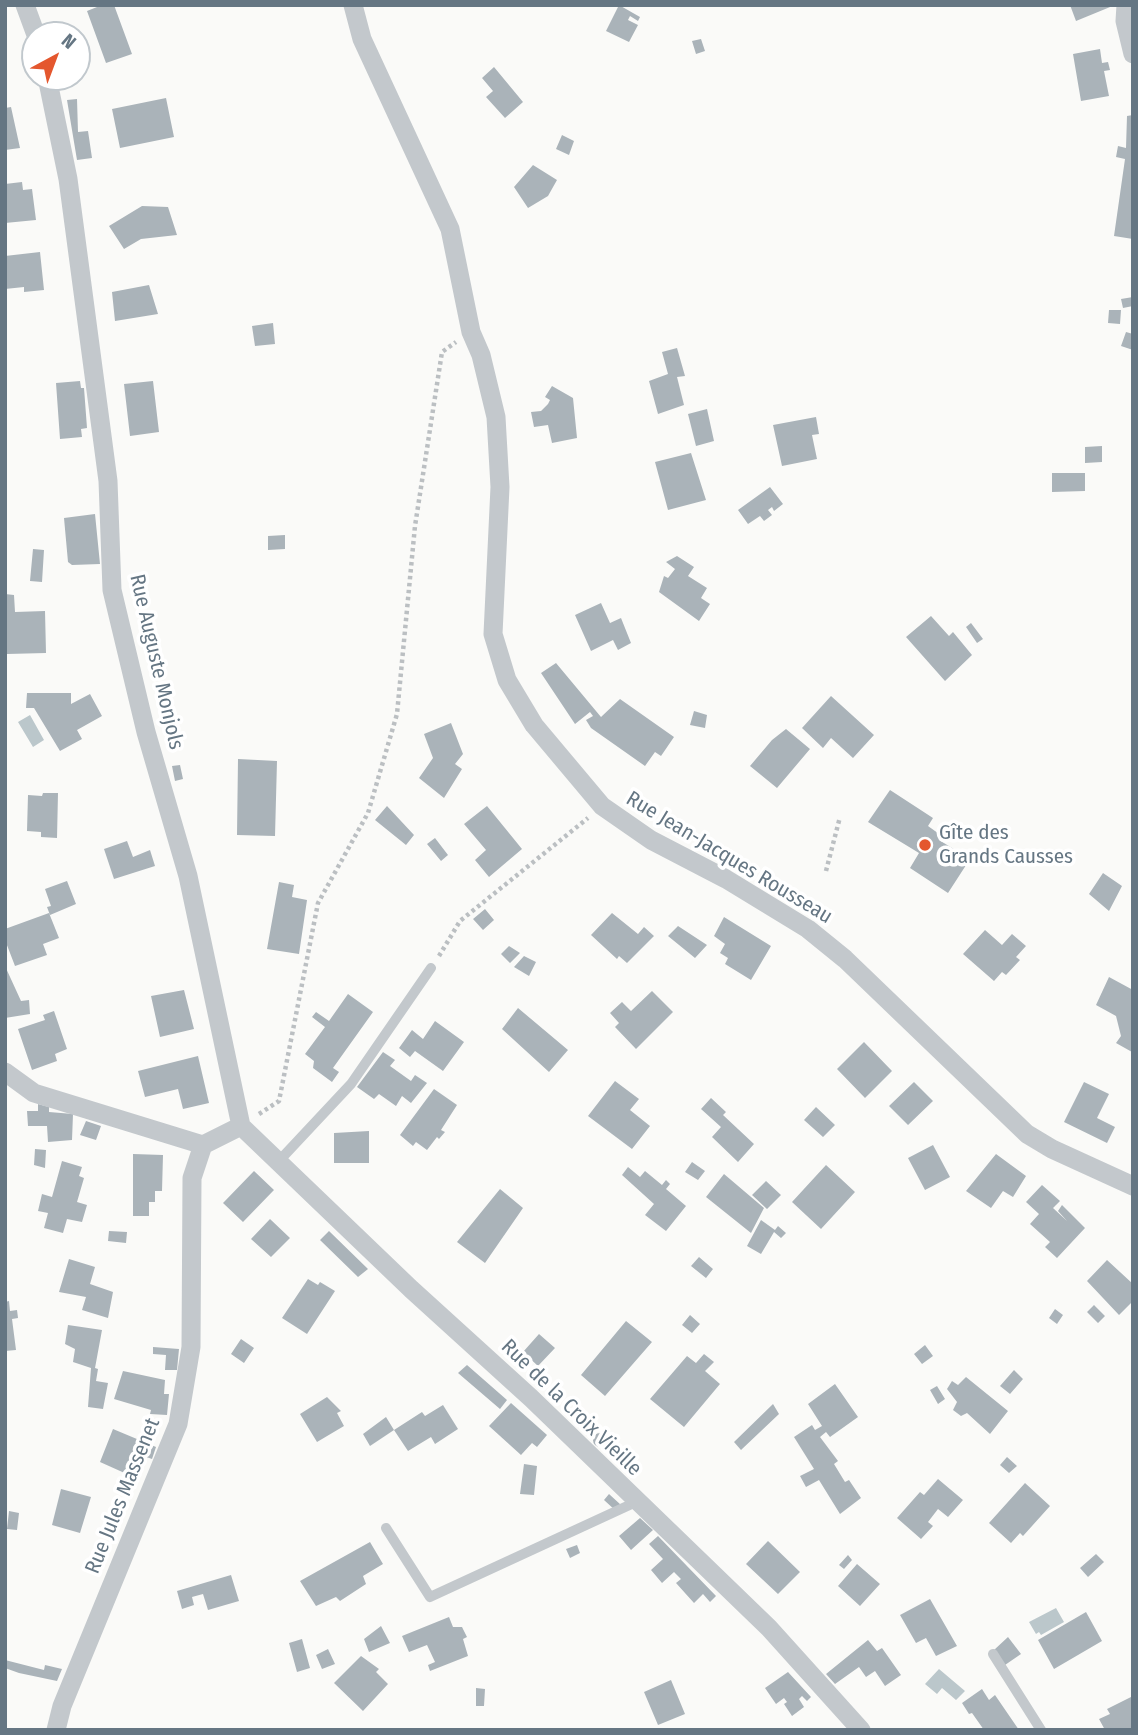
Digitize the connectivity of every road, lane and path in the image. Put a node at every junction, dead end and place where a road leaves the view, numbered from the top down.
1 (353, 5) edge
2 (1126, 5) edge
3 (1133, 54) edge
4 (50, 91) edge
5 (471, 332) junction
6 (602, 806) junction
7 (840, 817) dead end
8 (826, 871) dead end
9 (431, 968) joint
10 (5, 1072) edge
11 (241, 1126) junction
12 (203, 1145) junction
13 (277, 1163) junction
14 (1133, 1186) edge
15 (636, 1502) junction
16 (386, 1528) dead end
17 (993, 1654) dead end
18 (56, 1730) edge
19 (861, 1730) edge
20 (1041, 1730) edge

1 - 5 street, Rue Jean-Jacques Rousseau
2 - 3 street
4 - 11 street, Rue Auguste Monjols
5 - 6 street, Rue Jean-Jacques Rousseau
5 - 11 path
6 - 9 path
6 - 14 street, Rue Jean-Jacques Rousseau
7 - 8 path
9 - 13 lane
10 - 12 street
11 - 12 street
11 - 13 street, Rue de la Croix Vieille
12 - 18 street, Rue Jules Massenet
13 - 15 street, Rue de la Croix Vieille
15 - 16 lane
15 - 19 street, Rue de la Croix Vieille
17 - 20 lane

